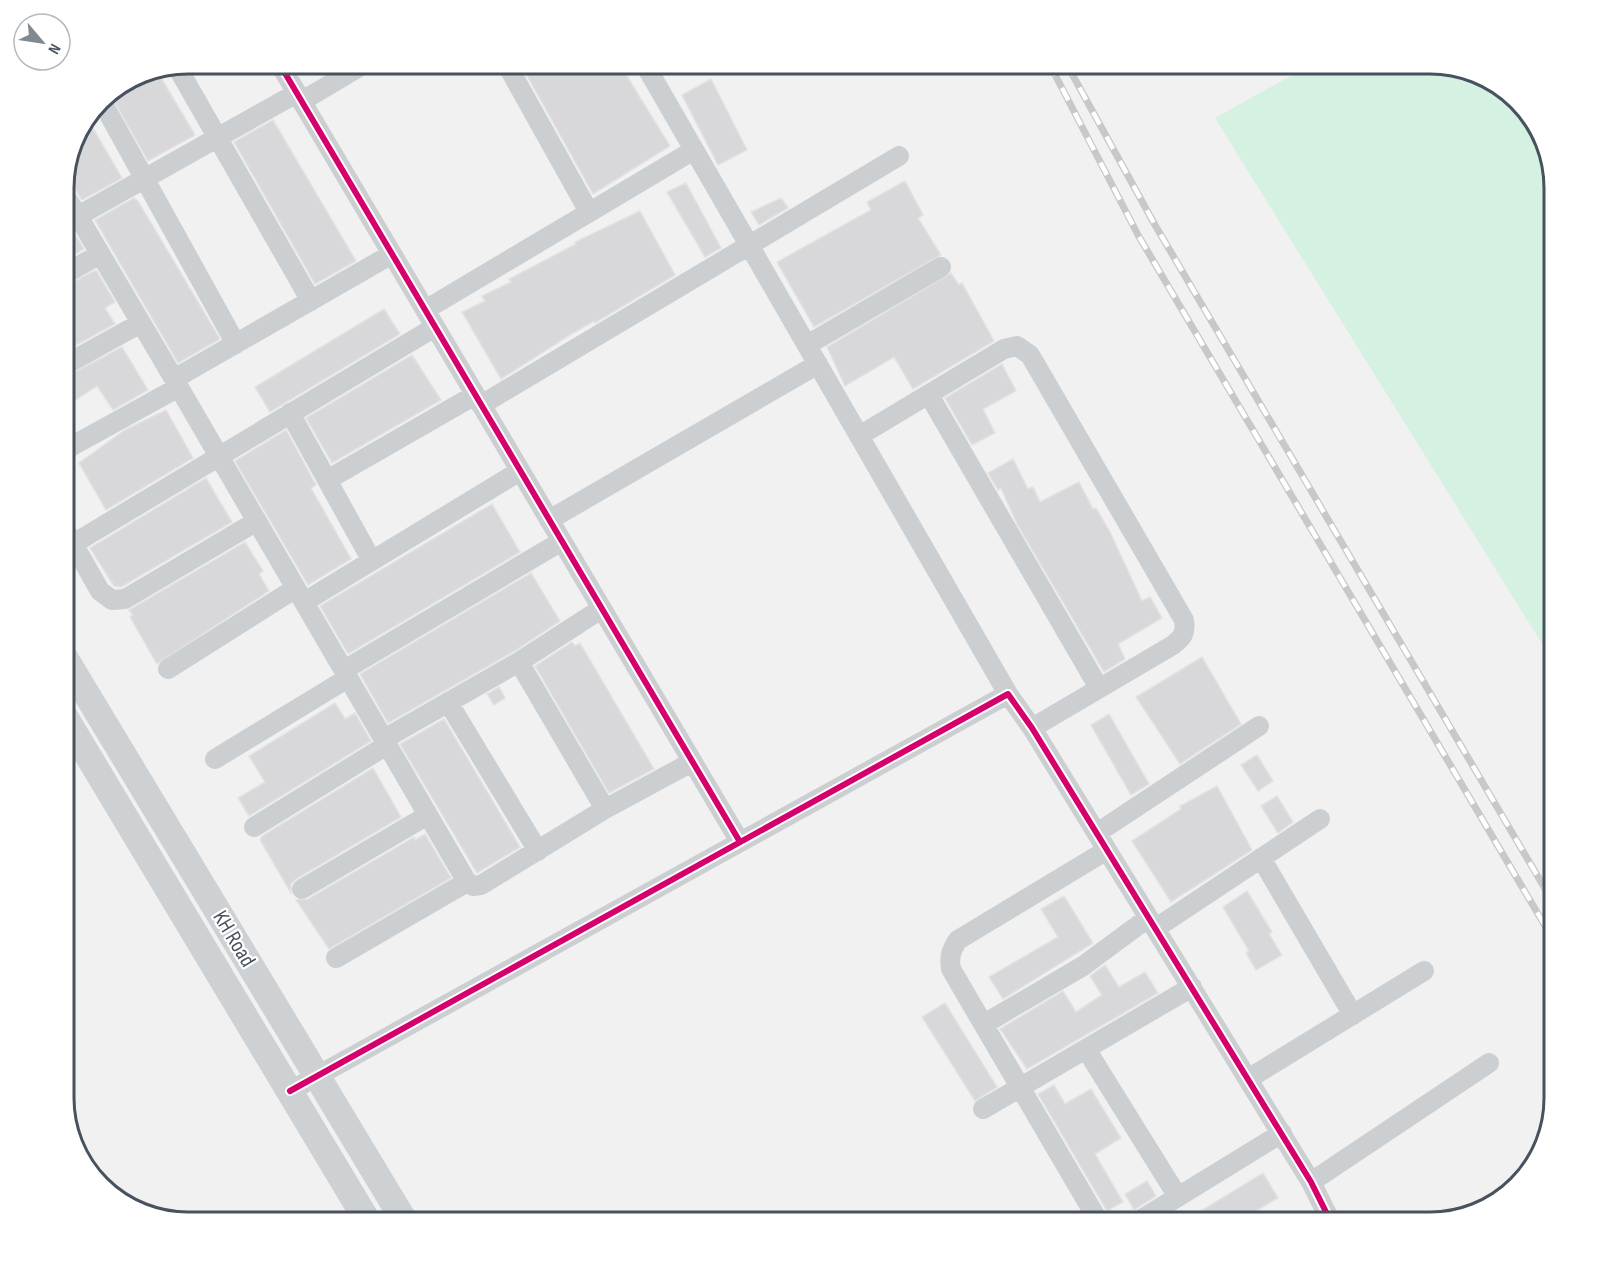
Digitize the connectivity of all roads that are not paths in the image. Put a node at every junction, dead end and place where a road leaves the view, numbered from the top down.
1 (181, 74) edge
2 (285, 74) edge
3 (344, 74) edge
4 (512, 74) edge
5 (650, 74) edge
6 (299, 97) junction
7 (106, 108) edge
8 (218, 137) junction
9 (694, 150) junction
10 (898, 156) dead end
11 (145, 179) junction
12 (74, 210) edge
13 (589, 212) junction
14 (78, 216) junction
15 (749, 245) junction
16 (100, 254) junction
17 (392, 254) junction
18 (941, 267) dead end
19 (74, 269) edge
20 (311, 301) junction
21 (425, 310) junction
22 (141, 323) junction
23 (435, 327) junction
24 (236, 344) junction
25 (807, 345) junction
26 (74, 360) edge
27 (818, 364) junction
28 (177, 383) junction
29 (929, 395) junction
30 (478, 400) junction
31 (290, 413) junction
32 (859, 436) junction
33 (74, 444) edge
34 (219, 456) junction
35 (520, 471) junction
36 (327, 480) junction
37 (549, 520) junction
38 (257, 521) junction
39 (562, 541) junction
40 (74, 544) joint
41 (372, 561) junction
42 (300, 595) junction
43 (601, 609) junction
44 (519, 662) junction
45 (168, 669) dead end
46 (74, 673) edge
47 (346, 674) junction
48 (1099, 688) junction
49 (1008, 694) junction
50 (448, 702) junction
51 (1259, 726) dead end
52 (1032, 728) junction
53 (74, 732) edge
54 (385, 742) junction
55 (215, 759) dead end
56 (692, 762) junction
57 (605, 809) junction
58 (428, 815) junction
59 (1320, 819) dead end
60 (254, 827) dead end
61 (1097, 833) junction
62 (740, 842) junction
63 (1107, 850) junction
64 (538, 851) junction
65 (1261, 858) junction
66 (467, 882) junction
67 (302, 889) dead end
68 (1152, 923) junction
69 (336, 958) dead end
70 (1424, 972) dead end
71 (1192, 987) junction
72 (1353, 1015) junction
73 (984, 1024) junction
74 (1086, 1049) junction
75 (1489, 1063) dead end
76 (319, 1075) junction
77 (1248, 1079) junction
78 (1019, 1086) junction
79 (290, 1091) junction
80 (983, 1109) dead end
81 (1282, 1133) junction
82 (1311, 1182) junction
83 (1178, 1197) junction
84 (362, 1212) edge
85 (399, 1212) edge
86 (1093, 1212) edge
87 (1153, 1212) edge
88 (1326, 1212) edge

1 - 8 street
2 - 6 street
3 - 6 street
4 - 13 street
5 - 9 street
6 - 8 street
6 - 17 street
7 - 11 street
8 - 11 street
8 - 20 street
9 - 13 street
9 - 15 street
10 - 15 street
11 - 14 street
11 - 24 street
12 - 14 street
13 - 21 street
14 - 16 street
15 - 25 street
15 - 30 street
16 - 19 street
16 - 22 street
17 - 20 street
17 - 21 street
18 - 25 street
20 - 24 street
21 - 23 street
22 - 26 street
22 - 28 street
23 - 30 street
23 - 31 street
24 - 28 street
25 - 27 street
27 - 32 street
27 - 37 street
28 - 33 street
28 - 34 street
29 - 32 street
29 - 48 street
29 - 48 street
30 - 35 street
30 - 36 street
31 - 34 street
31 - 36 street
32 - 49 street
34 - 38 street
34 - 40 street
35 - 37 street
35 - 41 street
36 - 41 street
37 - 39 street
38 - 40 street
38 - 42 street
39 - 43 street
39 - 47 street
41 - 42 street
42 - 45 street
42 - 47 street
43 - 44 street
43 - 56 street
44 - 50 street
44 - 57 street
46 - 76 main road, KH Road
47 - 54 street
47 - 55 street
48 - 52 street
49 - 52 street
49 - 62 street
50 - 54 street
50 - 64 street
51 - 61 street
52 - 61 street
53 - 79 main road, KH Road
54 - 58 street
54 - 60 street
56 - 57 street
56 - 62 street
57 - 64 street
58 - 66 street
58 - 67 street
59 - 65 street
61 - 63 street
62 - 76 street
63 - 68 street
63 - 73 street
64 - 66 street
65 - 68 street
65 - 72 street
66 - 69 street
68 - 71 street
68 - 73 street
70 - 72 street
71 - 74 street
71 - 77 street
72 - 77 street
73 - 78 street
74 - 78 street
74 - 83 street
75 - 82 street
76 - 79 street
76 - 85 main road, KH Road
77 - 81 street
78 - 80 street
78 - 86 street
79 - 84 main road, KH Road
81 - 82 street
81 - 83 street
82 - 88 street
83 - 87 street

